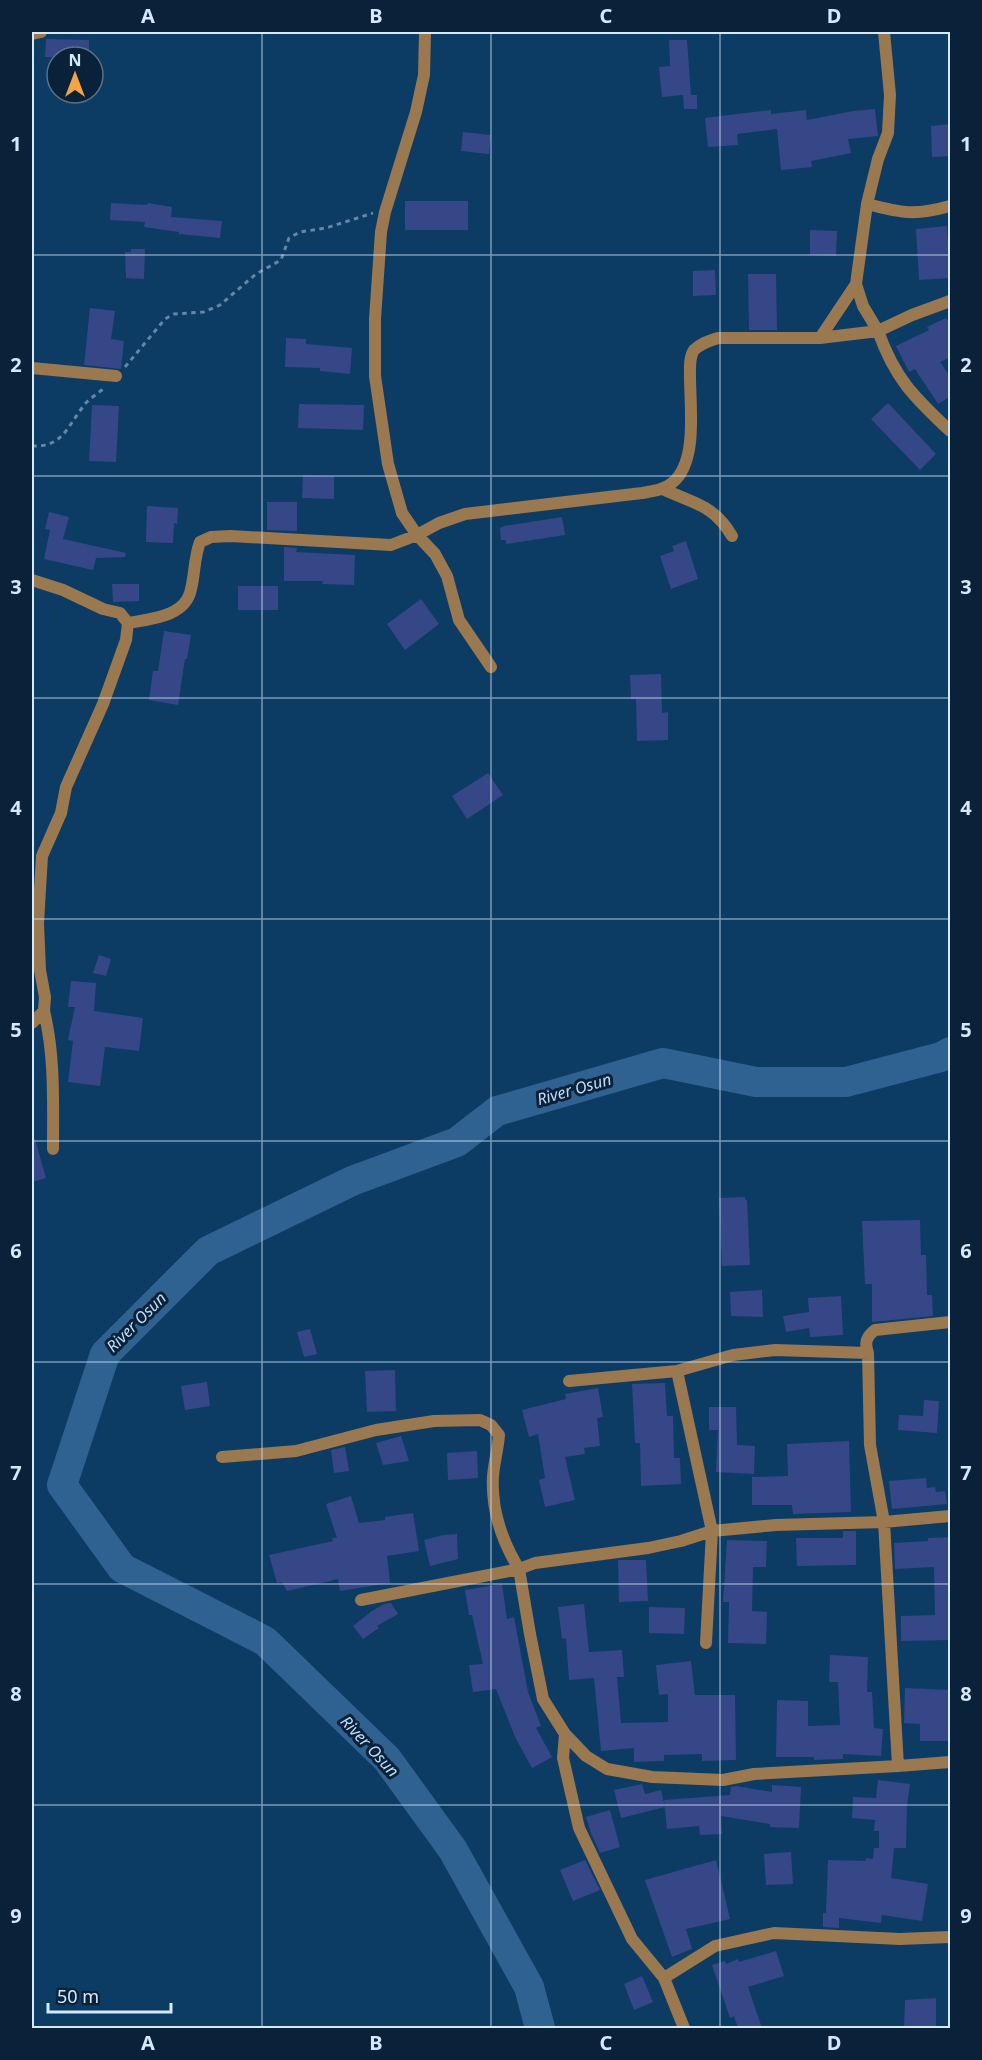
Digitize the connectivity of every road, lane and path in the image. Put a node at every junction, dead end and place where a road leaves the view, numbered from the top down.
1 (41, 32) edge
2 (426, 32) edge
3 (884, 32) edge
4 (32, 34) edge
5 (867, 204) junction
6 (951, 206) edge
7 (384, 212) junction
8 (856, 284) junction
9 (951, 301) edge
10 (878, 331) junction
11 (820, 338) junction
12 (32, 369) edge
13 (116, 376) junction
14 (951, 431) edge
15 (32, 446) edge
16 (663, 489) junction
17 (417, 535) junction
18 (732, 536) dead end
19 (32, 580) edge
20 (128, 623) junction
21 (491, 667) dead end
22 (44, 1011) junction
23 (32, 1023) edge
24 (53, 1149) dead end
25 (951, 1322) edge
26 (868, 1353) junction
27 (677, 1371) junction
28 (569, 1381) dead end
29 (222, 1457) dead end
30 (951, 1516) edge
31 (884, 1522) junction
32 (712, 1531) junction
33 (519, 1569) junction
34 (362, 1600) dead end
35 (706, 1643) dead end
36 (565, 1734) junction
37 (951, 1762) edge
38 (898, 1767) junction
39 (951, 1937) edge
40 (664, 1978) junction
41 (684, 2028) edge

1 - 4 street
2 - 7 street
3 - 5 street
5 - 6 street
5 - 8 street
7 - 13 path
7 - 17 street
8 - 10 street
8 - 11 street
9 - 10 street
10 - 11 street
10 - 14 street
11 - 16 street
12 - 13 street
13 - 15 path
16 - 17 street
16 - 18 street
17 - 20 street
17 - 21 street
19 - 20 street
20 - 22 street
22 - 23 street
22 - 24 street
25 - 26 street
26 - 27 street
26 - 31 street
27 - 28 street
27 - 32 street
29 - 33 street
30 - 31 street
31 - 32 street
31 - 38 street
32 - 33 street
32 - 35 street
33 - 34 street
33 - 36 street
36 - 38 street
36 - 40 street
37 - 38 street
39 - 40 street
40 - 41 street

